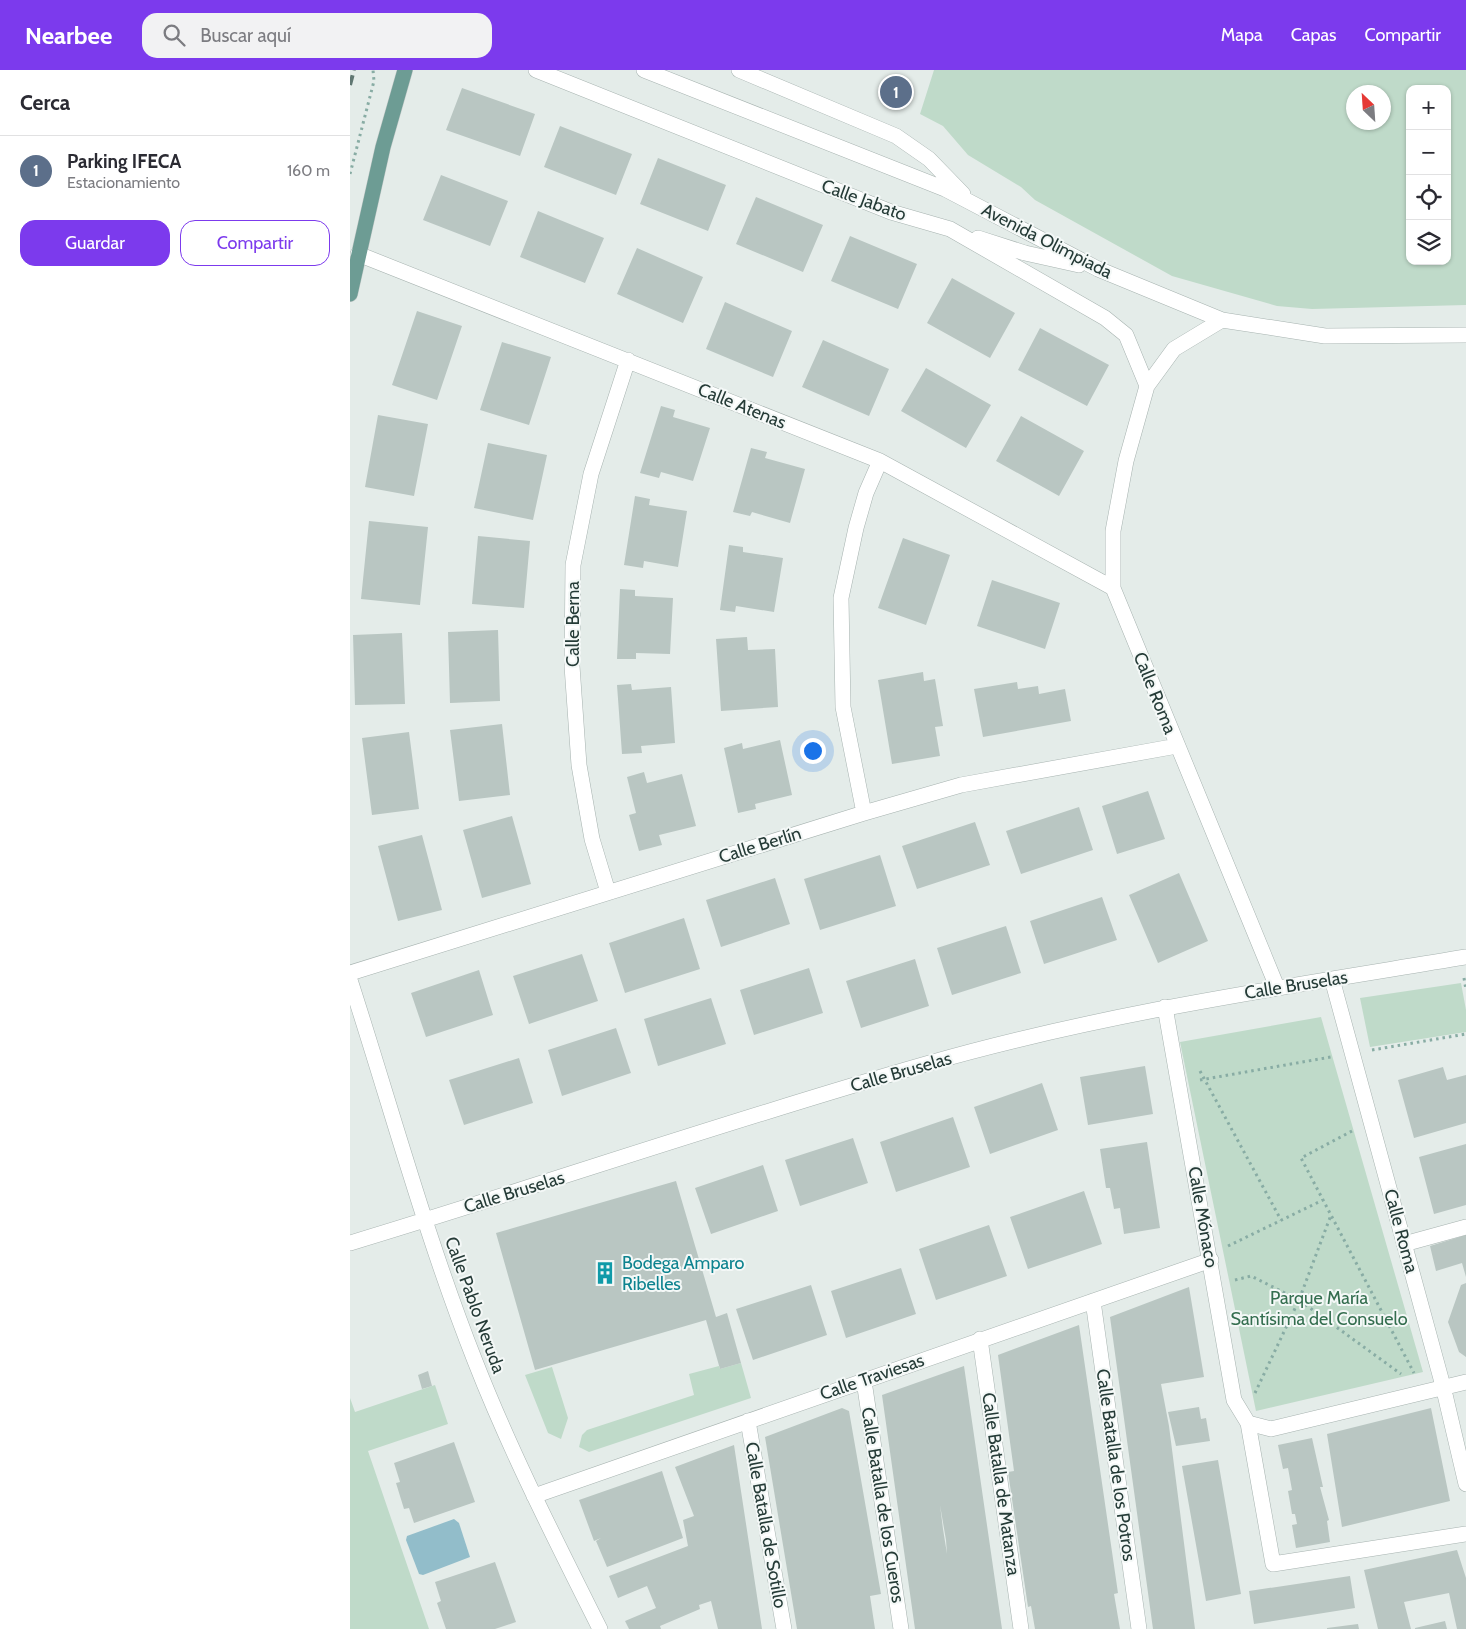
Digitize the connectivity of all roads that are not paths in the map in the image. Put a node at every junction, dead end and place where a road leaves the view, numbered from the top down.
1 (536, 70) edge
2 (644, 70) edge
3 (738, 70) edge
4 (402, 73) edge
5 (969, 200) junction
6 (950, 229) junction
7 (358, 254) junction
8 (1098, 269) junction
9 (350, 294) edge
10 (1222, 320) junction
11 (1466, 335) edge
12 (628, 360) junction
13 (1147, 386) junction
14 (880, 461) junction
15 (1113, 588) junction
16 (1177, 746) junction
17 (864, 813) junction
18 (608, 892) junction
19 (1466, 957) edge
20 (350, 973) edge
21 (1332, 979) junction
22 (350, 980) edge
23 (1278, 987) junction
24 (1165, 1007) junction
25 (425, 1221) junction
26 (1466, 1226) edge
27 (350, 1243) edge
28 (1404, 1244) junction
29 (1210, 1258) junction
30 (1093, 1300) junction
31 (980, 1339) junction
32 (864, 1381) junction
33 (1466, 1382) edge
34 (1443, 1386) junction
35 (1246, 1419) junction
36 (748, 1421) junction
37 (1466, 1484) edge
38 (534, 1496) junction
39 (1466, 1534) edge
40 (600, 1629) edge
41 (784, 1629) edge
42 (902, 1629) edge
43 (1021, 1629) edge
44 (1139, 1629) edge

1 - 6 street, Calle Jabato
2 - 5 street, Avenida Olimpiada
3 - 5 street
4 - 7 main road
5 - 8 street, Avenida Olimpiada
6 - 8 street
6 - 13 street, Calle Jabato
7 - 9 main road
7 - 12 street, Calle Atenas
8 - 10 street, Avenida Olimpiada
10 - 11 street, Avenida Olimpiada
10 - 13 street
12 - 14 street, Calle Atenas
12 - 18 street, Calle Berna
13 - 15 street, Calle Roma
14 - 15 street, Calle Atenas
14 - 17 street
15 - 16 street, Calle Roma
16 - 17 street, Calle Berlín
16 - 23 street, Calle Roma
17 - 18 street, Calle Berlín
18 - 20 street, Calle Berlín
19 - 21 street, Calle Bruselas
21 - 23 street, Calle Bruselas
21 - 28 street, Calle Roma
22 - 25 street, Calle Pablo Neruda
23 - 24 street, Calle Bruselas
24 - 25 street, Calle Bruselas
24 - 29 street, Calle Mónaco
25 - 27 street, Calle Bruselas
25 - 38 street, Calle Pablo Neruda
26 - 28 street
28 - 34 street, Calle Roma
29 - 30 street, Calle Traviesas
29 - 35 street, Calle Mónaco
30 - 31 street, Calle Traviesas
30 - 44 street, Calle Batalla de los Potros
31 - 32 street, Calle Traviesas
31 - 43 street, Calle Batalla de Matanza
32 - 36 street, Calle Traviesas
32 - 42 street, Calle Batalla de los Cueros
33 - 34 street
34 - 35 street
34 - 37 street, Calle Roma
35 - 39 street, Calle Mónaco
36 - 38 street, Calle Traviesas
36 - 41 street, Calle Batalla de Sotillo
38 - 40 street, Calle Pablo Neruda

